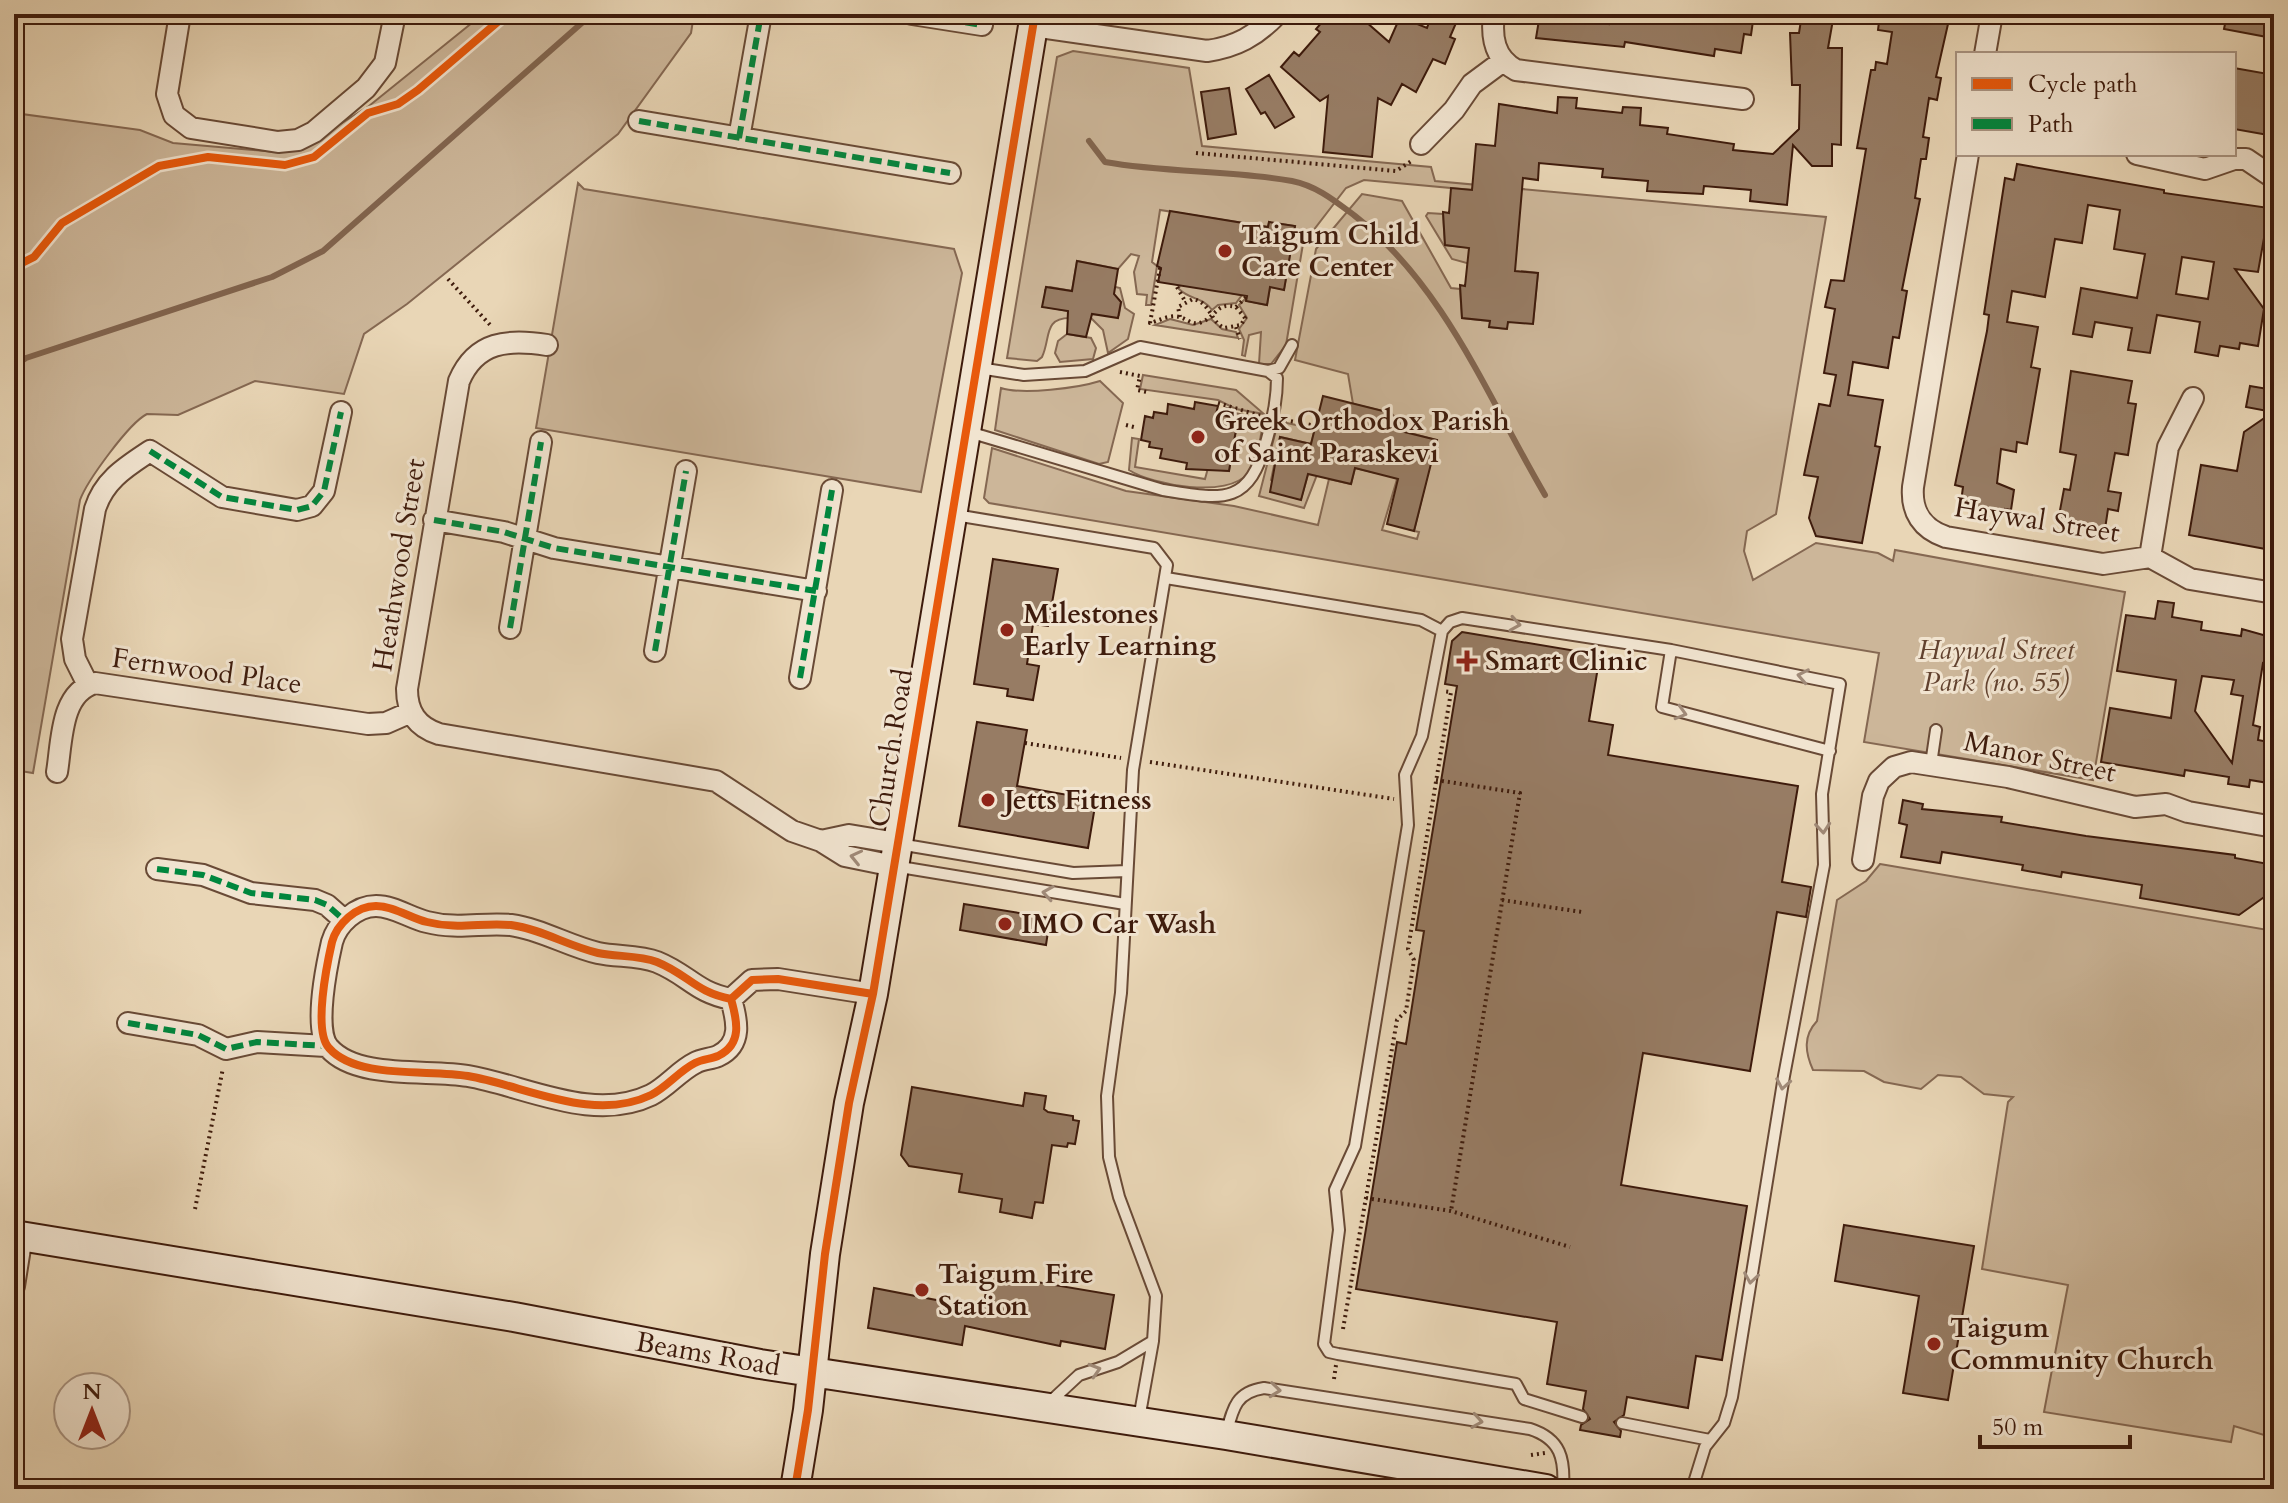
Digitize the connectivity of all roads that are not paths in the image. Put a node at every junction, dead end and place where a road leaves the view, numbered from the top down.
1 (180, 14) edge
2 (395, 14) edge
3 (761, 14) edge
4 (912, 14) edge
5 (1277, 14) edge
6 (1494, 14) edge
7 (1992, 14) edge
8 (1034, 20) edge
9 (982, 25) dead end
10 (1985, 52) edge
11 (1503, 61) junction
12 (1743, 99) dead end
13 (639, 121) dead end
14 (739, 138) junction
15 (1421, 144) road end
16 (1968, 156) edge
17 (2146, 156) edge
18 (950, 173) dead end
19 (2274, 178) edge
20 (547, 345) dead end
21 (1292, 345) dead end
22 (977, 368) junction
23 (1268, 371) junction
24 (2193, 398) dead end
25 (341, 412) dead end
26 (967, 432) junction
27 (541, 442) dead end
28 (686, 471) dead end
29 (832, 490) dead end
30 (953, 515) junction
31 (434, 520) junction
32 (524, 539) junction
33 (2150, 557) junction
34 (669, 567) junction
35 (1166, 578) junction
36 (816, 591) junction
37 (2274, 593) edge
38 (510, 628) dead end
39 (1442, 631) junction
40 (1671, 650) junction
41 (655, 651) dead end
42 (800, 678) dead end
43 (88, 685) junction
44 (411, 712) junction
45 (1936, 730) dead end
46 (1830, 751) junction
47 (1931, 764) junction
48 (57, 772) dead end
49 (2274, 827) edge
50 (896, 855) junction
51 (1863, 860) dead end
52 (157, 869) dead end
53 (1127, 871) junction
54 (1125, 904) junction
55 (344, 920) junction
56 (873, 994) junction
57 (731, 999) junction
58 (128, 1023) dead end
59 (326, 1046) junction
60 (18, 1235) edge
61 (14, 1286) edge
62 (1153, 1341) junction
63 (811, 1372) junction
64 (1044, 1408) junction
65 (1582, 1417) dead end
66 (1138, 1422) junction
67 (1622, 1423) dead end
68 (1226, 1435) junction
69 (1710, 1440) junction
70 (795, 1489) edge
71 (1546, 1489) edge
72 (1563, 1489) edge
73 (1692, 1489) edge

1 - 2 street
3 - 14 street
4 - 9 street
5 - 8 street
6 - 11 street
7 - 10 street
8 - 22 main road, Church Road
11 - 12 street
11 - 15 street
13 - 14 street
14 - 18 street
16 - 33 street, Haywal Street
17 - 19 street
20 - 31 street, Heathwood Street
21 - 23 lane
22 - 23 lane
22 - 26 main road, Church Road
23 - 26 lane
24 - 33 street
25 - 43 street
26 - 30 main road, Church Road
27 - 32 street
28 - 34 street
29 - 36 street
30 - 35 lane
30 - 50 main road, Church Road
31 - 32 street
31 - 44 street, Heathwood Street
32 - 34 street
32 - 38 street
33 - 37 street, Haywal Street
34 - 36 street
34 - 41 street
35 - 39 lane
35 - 53 lane
36 - 42 street
39 -> 40 lane
39 - 65 lane
40 -> 46 lane
46 -> 40 lane
43 - 44 street, Fernwood Place
43 - 48 street, Fernwood Place
44 - 50 street, Heathwood Street
45 - 47 lane
46 -> 69 lane
47 - 49 street, Manor Street
47 - 51 street, Manor Street
50 - 53 lane
54 -> 50 lane
50 - 56 main road, Church Road
52 - 55 street
53 - 54 lane
54 - 62 lane
55 - 57 street
55 - 59 street
56 - 57 street
56 - 63 main road, Church Road
57 - 59 street
58 - 59 street
60 - 61 street
60 - 63 main road, Beams Road
64 -> 62 lane
62 - 66 lane
63 - 64 main road, Beams Road
63 - 70 main road, Church Road
64 - 66 main road, Beams Road
66 - 68 main road, Beams Road
67 - 69 lane
68 - 71 main road, Beams Road
68 -> 72 lane
69 - 73 lane

